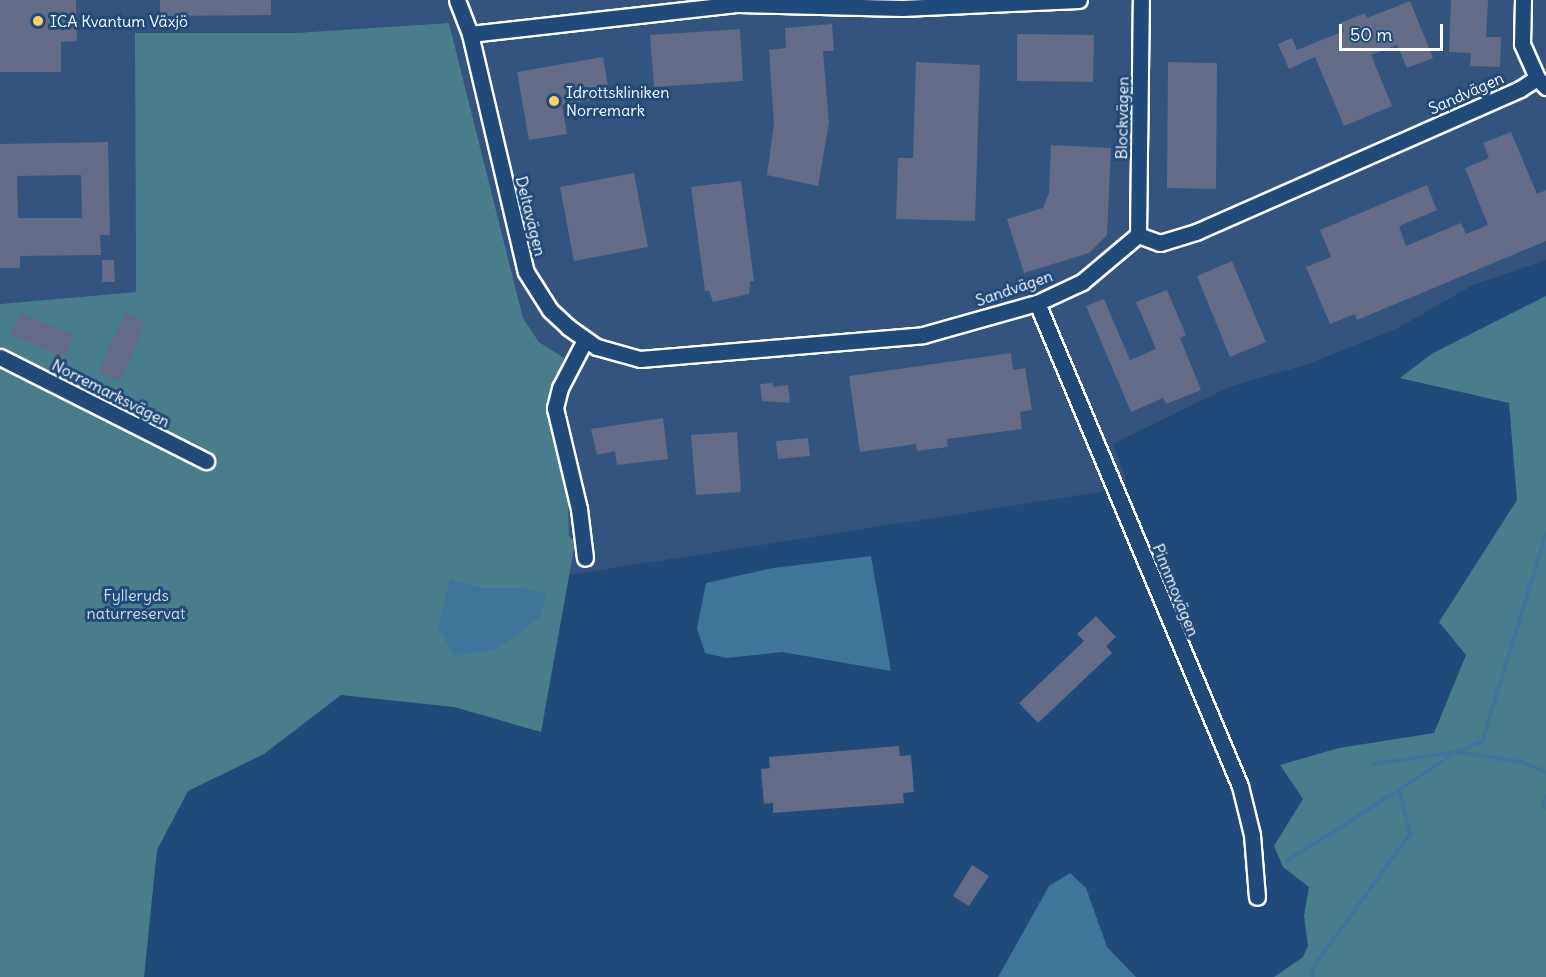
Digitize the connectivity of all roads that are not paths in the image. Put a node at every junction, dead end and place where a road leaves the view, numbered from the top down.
1 (458, 0) edge
2 (1079, 0) edge
3 (1141, 0) edge
4 (1523, 0) edge
5 (738, 2) edge
6 (470, 34) junction
7 (1541, 82) edge
8 (1138, 236) junction
9 (1037, 303) junction
10 (585, 340) junction
11 (0, 357) edge
12 (206, 461) dead end
13 (585, 558) dead end
14 (1257, 897) dead end

1 - 6 street, Deltavägen
2 - 5 street
3 - 8 street, Blockvägen
4 - 7 street
5 - 6 street
6 - 10 street, Deltavägen
7 - 8 street, Sandvägen
8 - 9 street, Sandvägen
9 - 10 street, Sandvägen
9 - 14 street, Pinnmovägen
10 - 13 street
11 - 12 street, Norremarksvägen

